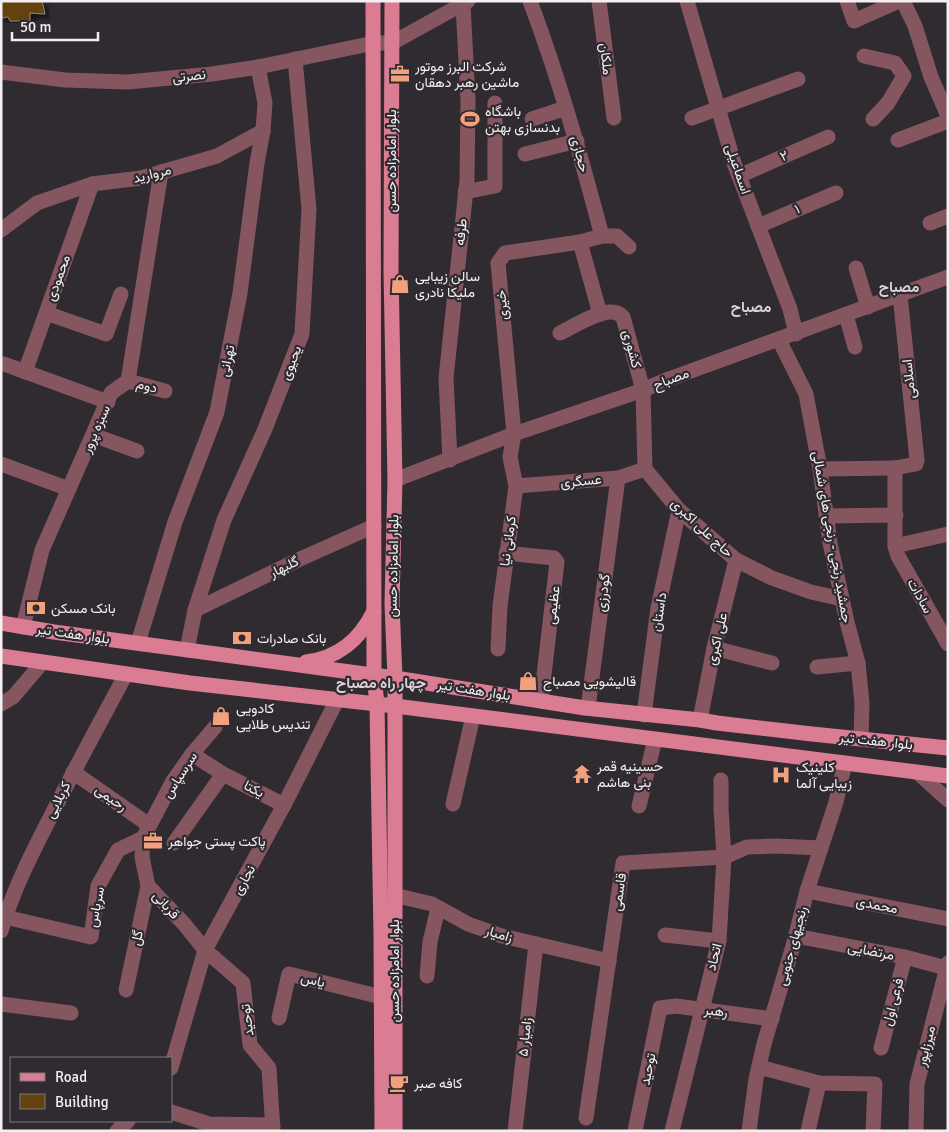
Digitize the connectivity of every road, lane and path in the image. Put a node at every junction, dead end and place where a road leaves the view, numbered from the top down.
1 (373, 1) edge
2 (392, 1) edge
3 (530, 1) edge
4 (599, 1) edge
5 (687, 1) edge
6 (846, 1) edge
7 (899, 1) edge
8 (904, 1) edge
9 (466, 3) edge
10 (392, 43) junction
11 (374, 44) junction
12 (864, 56) dead end
13 (295, 59) junction
14 (258, 67) junction
15 (928, 68) junction
16 (1, 72) edge
17 (904, 76) junction
18 (798, 79) dead end
19 (495, 103) dead end
20 (566, 108) junction
21 (719, 108) junction
22 (948, 116) edge
23 (614, 118) dead end
24 (692, 118) dead end
25 (872, 118) dead end
26 (532, 119) dead end
27 (948, 121) edge
28 (263, 131) junction
29 (828, 137) dead end
30 (898, 140) dead end
31 (577, 141) junction
32 (525, 154) dead end
33 (162, 172) junction
34 (739, 176) junction
35 (92, 184) junction
36 (465, 192) junction
37 (836, 193) dead end
38 (948, 216) edge
39 (930, 223) dead end
40 (758, 226) junction
41 (1, 230) edge
42 (602, 236) junction
43 (580, 242) junction
44 (628, 247) dead end
45 (856, 268) dead end
46 (948, 277) edge
47 (121, 294) dead end
48 (900, 295) junction
49 (868, 307) junction
50 (46, 313) junction
51 (600, 314) junction
52 (846, 315) junction
53 (560, 333) dead end
54 (796, 334) junction
55 (780, 340) junction
56 (855, 347) dead end
57 (4, 364) dead end
58 (24, 372) junction
59 (128, 381) junction
60 (643, 390) junction
61 (165, 391) dead end
62 (108, 402) junction
63 (514, 434) junction
64 (93, 435) junction
65 (137, 451) dead end
66 (450, 460) junction
67 (1, 464) edge
68 (896, 468) junction
69 (645, 469) junction
70 (820, 469) junction
71 (618, 478) junction
72 (395, 480) junction
73 (516, 486) junction
74 (69, 489) junction
75 (679, 510) junction
76 (896, 514) junction
77 (826, 516) junction
78 (374, 526) junction
79 (948, 534) edge
80 (895, 546) junction
81 (506, 553) junction
82 (736, 560) junction
83 (842, 599) junction
84 (195, 610) junction
85 (374, 610) junction
86 (1, 623) edge
87 (23, 626) junction
88 (138, 643) junction
89 (948, 644) edge
90 (394, 648) junction
91 (714, 648) junction
92 (498, 649) dead end
93 (187, 650) junction
94 (1, 656) edge
95 (42, 663) junction
96 (858, 663) junction
97 (292, 664) junction
98 (772, 664) dead end
99 (817, 667) dead end
100 (126, 674) junction
101 (374, 676) junction
102 (395, 678) junction
103 (428, 683) junction
104 (337, 700) junction
105 (541, 701) junction
106 (1, 704) edge
107 (377, 704) junction
108 (395, 706) junction
109 (588, 708) junction
110 (644, 715) junction
111 (473, 716) junction
112 (700, 720) junction
113 (717, 723) junction
114 (215, 728) dead end
115 (768, 729) junction
116 (655, 739) junction
117 (861, 739) junction
118 (713, 746) junction
119 (948, 748) edge
120 (764, 753) junction
121 (192, 754) junction
122 (845, 763) junction
123 (73, 772) junction
124 (917, 772) junction
125 (223, 774) junction
126 (948, 776) edge
127 (721, 780) dead end
128 (948, 800) edge
129 (453, 804) dead end
130 (284, 805) junction
131 (639, 806) dead end
132 (146, 831) junction
133 (174, 843) dead end
134 (821, 848) junction
135 (724, 857) junction
136 (148, 886) junction
137 (807, 891) junction
138 (394, 895) junction
139 (438, 908) junction
140 (948, 919) edge
141 (3, 924) edge
142 (665, 936) dead end
143 (796, 936) junction
144 (719, 941) junction
145 (536, 944) junction
146 (205, 950) junction
147 (905, 957) junction
148 (609, 962) junction
149 (947, 966) edge
150 (427, 976) dead end
151 (126, 990) dead end
152 (382, 997) junction
153 (1, 1004) edge
154 (660, 1008) joint
155 (701, 1009) junction
156 (71, 1013) dead end
157 (279, 1018) dead end
158 (772, 1019) junction
159 (880, 1048) dead end
160 (388, 1053) junction
161 (172, 1065) edge
162 (759, 1067) junction
163 (819, 1083) junction
164 (172, 1112) edge
165 (586, 1118) dead end
166 (208, 1127) edge
167 (273, 1128) edge
168 (382, 1131) edge
169 (395, 1131) edge
170 (515, 1131) edge
171 (635, 1131) edge
172 (672, 1131) edge
173 (749, 1131) edge
174 (808, 1131) edge
175 (872, 1131) edge
176 (916, 1131) edge

1 - 11 main road, بلوار امامزاده حسن
2 - 10 main road, بلوار امامزاده حسن
3 - 20 street, حجازی
4 - 23 street, ملکان
5 - 21 street, اسماعیلی
6 - 7 street
8 - 15 street
9 - 10 street
9 - 36 street, طرفه
10 - 11 street, نصرتی
10 - 72 main road, بلوار امامزاده حسن
11 - 13 street, نصرتی
11 - 78 main road, بلوار امامزاده حسن
12 - 17 street
13 - 14 street, نصرتی
13 - 84 street, یحیوی
14 - 16 street, نصرتی
14 - 28 street, تهرانی
15 - 17 street
15 - 22 street
17 - 25 street
18 - 21 street
19 - 36 street
20 - 26 street
20 - 31 street, حجازی
21 - 24 street
21 - 34 street, اسماعیلی
27 - 30 street
28 - 33 street, مروارید
28 - 88 street, تهرانی
29 - 34 street, ۲
31 - 32 street
31 - 42 street, حجازی
33 - 35 street, مروارید
33 - 59 street
34 - 40 street, اسماعیلی
35 - 41 street, مروارید
35 - 50 street, محمودی
36 - 66 street, طرفه
37 - 40 street, ۱
38 - 39 street
40 - 54 street, اسماعیلی
42 - 43 street, خیری
42 - 44 street
43 - 51 street
43 - 63 street, خیری
45 - 49 street
46 - 48 street, مصباح
47 - 50 street
48 - 49 street, مصباح
48 - 68 street, اسلامی
49 - 52 street, مصباح
50 - 58 street, محمودی
51 - 53 street
51 - 60 street, کشوری
52 - 54 street, مصباح
52 - 56 street
54 - 55 street, مصباح
55 - 60 street, مصباح
55 - 70 street, جمشید رنجی - رنجی های شمالی
57 - 58 street
58 - 62 street
59 - 61 street, دوم
59 - 62 street, سبزه پرور
60 - 63 street, مصباح
60 - 69 street
62 - 64 street, سبزه پرور
63 - 66 street, مصباح
63 - 73 street, کرمانی نیا
64 - 65 street
64 - 74 street, سبزه پرور
66 - 72 street, مصباح
67 - 74 street
68 - 70 street
68 - 76 street
69 - 71 street, عسگری
69 - 75 street, حاج علی اکبری
70 - 77 street, جمشید رنجی - رنجی های شمالی
71 - 73 street, عسگری
71 - 109 street, گودرزی
72 - 90 main road, بلوار امامزاده حسن
73 - 81 street, کرمانی نیا
74 - 87 street, سبزه پرور
75 - 82 street, حاج علی اکبری
75 - 110 street, داستان
76 - 77 street
76 - 80 street
77 - 83 street, جمشید رنجی - رنجی های شمالی
78 - 84 street, گلبهار
78 - 85 main road, بلوار امامزاده حسن
79 - 80 street
80 - 89 street, سادات
81 - 92 street, کرمانی نیا
81 - 105 street, عظیمی
82 - 83 street, حاج علی اکبری
82 - 91 street, علی اکبری
83 - 96 street, جمشید رنجی - رنجی های شمالی
84 - 93 street, یحیوی
85 - 97 main road
85 - 101 main road, بلوار امامزاده حسن
86 - 87 main road, بلوار هفت تیر
87 - 88 main road, بلوار هفت تیر
88 - 93 main road, بلوار هفت تیر
90 - 102 main road, بلوار امامزاده حسن
90 - 103 main road
91 - 98 street
91 - 112 street, علی اکبری
93 - 97 main road, بلوار هفت تیر
94 - 95 main road, بلوار هفت تیر
95 - 100 main road, بلوار هفت تیر
95 - 106 street
96 - 99 street
96 - 117 street, جمشید رنجی - رنجی های شمالی
97 - 101 main road, بلوار هفت تیر
100 - 104 main road, بلوار هفت تیر
100 - 123 street, کربلایی
101 - 102 main road, بلوار هفت تیر
101 - 107 main road, بلوار امامزاده حسن
102 - 103 main road, بلوار هفت تیر
102 - 108 main road, بلوار امامزاده حسن
103 - 105 main road, بلوار هفت تیر
104 - 107 main road, بلوار هفت تیر
104 - 130 street, نجاری
105 - 109 main road, بلوار هفت تیر
107 - 108 main road, بلوار هفت تیر
107 - 152 main road, بلوار امامزاده حسن
108 - 111 main road, بلوار هفت تیر
108 - 138 main road, بلوار امامزاده حسن
109 - 110 main road, بلوار هفت تیر
110 - 112 main road, بلوار هفت تیر
111 - 116 main road, بلوار هفت تیر
111 - 129 street
112 - 113 main road, بلوار هفت تیر
113 - 115 main road, بلوار هفت تیر
113 - 118 main road
114 - 121 street, سرسپاس
115 - 117 main road, بلوار هفت تیر
115 - 120 main road
116 - 118 main road, بلوار هفت تیر
116 - 131 street
117 - 119 main road, بلوار هفت تیر
118 - 120 main road, بلوار هفت تیر
120 - 122 main road, بلوار هفت تیر
121 - 125 street, یکتا
121 - 132 street, سرسپاس
122 - 124 main road, بلوار هفت تیر
122 - 134 street, رنجیهای جنوبی
123 - 132 street, رحیمی
123 - 141 street, کربلایی
124 - 126 main road, بلوار هفت تیر
124 - 128 street
125 - 130 street, یکتا
125 - 133 street
127 - 135 street, اتحاد
130 - 146 street, نجاری
132 - 136 street, قربانی
132 - 141 street, سرپاس
134 - 135 street, قاسمی
134 - 137 street, رنجیهای جنوبی
135 - 144 street, اتحاد
135 - 148 street, قاسمی
136 - 146 street, قربانی
136 - 151 street, گل
137 - 140 street, محمدی
137 - 143 street, رنجیهای جنوبی
138 - 139 street, زامیار
138 - 160 main road, بلوار امامزاده حسن
139 - 145 street, زامیار
139 - 150 street
142 - 144 street
143 - 147 street, مرتضایی
143 - 158 street, رنجیهای جنوبی
144 - 155 street, اتحاد
145 - 148 street, زامیار
145 - 170 street, زامیار ۵
146 - 161 street, نجاری
146 - 167 street, توحید
147 - 149 street, مرتضایی
147 - 159 street, فرعی اول
148 - 165 street, قاسمی
149 - 176 street, میرزاپور
152 - 157 street, یاس
152 - 160 main road, بلوار امامزاده حسن
153 - 156 street
154 - 155 street, رهبر
154 - 171 street, توحید
155 - 158 street, رهبر
155 - 172 street, اتحاد
158 - 162 street, رنجیهای جنوبی
160 - 168 main road, بلوار امامزاده حسن
160 - 169 main road, بلوار امامزاده حسن
162 - 163 street
162 - 173 street, رنجیهای جنوبی
163 - 174 street
163 - 175 street
164 - 166 street
166 - 167 street

